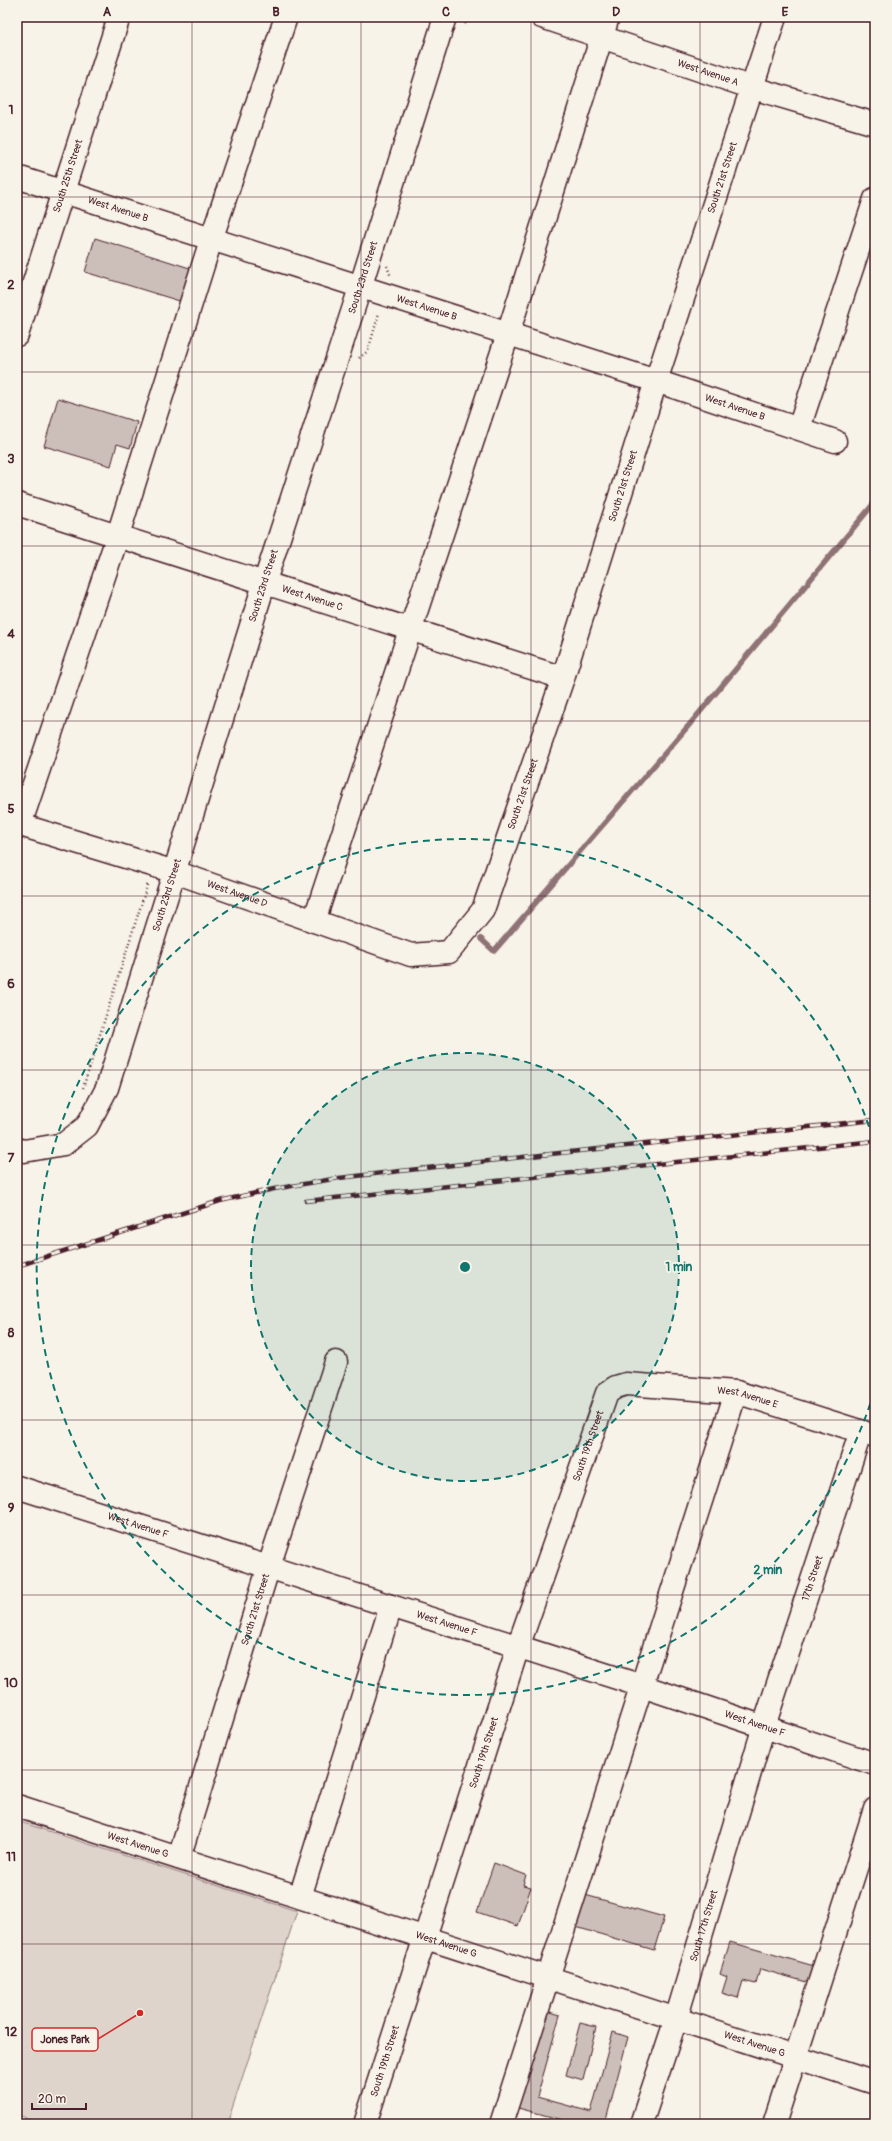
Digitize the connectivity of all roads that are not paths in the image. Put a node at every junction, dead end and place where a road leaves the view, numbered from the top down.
1 (119, 17) edge
2 (286, 17) edge
3 (446, 17) edge
4 (542, 17) edge
5 (775, 17) edge
6 (604, 27) edge
7 (753, 88) junction
8 (875, 124) edge
9 (17, 177) edge
10 (63, 192) junction
11 (875, 199) edge
12 (211, 240) junction
13 (360, 288) junction
14 (508, 334) junction
15 (17, 335) edge
16 (656, 381) junction
17 (799, 428) junction
18 (835, 441) dead end
19 (17, 504) edge
20 (118, 535) junction
21 (265, 581) junction
22 (411, 629) junction
23 (563, 678) junction
24 (18, 825) edge
25 (175, 872) junction
26 (314, 921) junction
27 (455, 946) joint
28 (17, 1149) edge
29 (336, 1362) dead end
30 (616, 1387) joint
31 (736, 1392) junction
32 (868, 1434) edge
33 (17, 1487) edge
34 (269, 1566) junction
35 (391, 1606) junction
36 (518, 1647) junction
37 (642, 1686) junction
38 (764, 1726) junction
39 (875, 1764) edge
40 (17, 1806) edge
41 (875, 1809) edge
42 (180, 1858) junction
43 (300, 1897) junction
44 (426, 1938) junction
45 (548, 1977) junction
46 (676, 2019) junction
47 (796, 2057) junction
48 (875, 2083) edge
49 (365, 2124) edge
50 (501, 2124) edge
51 (641, 2124) edge
52 (774, 2124) edge

1 - 10 street, South 25th Street
2 - 12 street
3 - 13 street, South 23rd Street
4 - 6 street, West Avenue A
5 - 7 street, South 21st Street
6 - 7 street, West Avenue A
6 - 14 street
7 - 8 street, West Avenue A
7 - 16 street, South 21st Street
9 - 10 street, West Avenue B
10 - 12 street, West Avenue B
10 - 15 street, South 25th Street
11 - 17 street
12 - 13 street, West Avenue B
12 - 20 street
13 - 14 street, West Avenue B
13 - 21 street, South 23rd Street
14 - 16 street, West Avenue B
14 - 22 street
16 - 17 street, West Avenue B
16 - 23 street, South 21st Street
17 - 18 street, West Avenue B
19 - 20 street, West Avenue C
20 - 21 street, West Avenue C
20 - 24 street
21 - 22 street, West Avenue C
21 - 25 street, South 23rd Street
22 - 23 street, West Avenue C
22 - 26 street
23 - 27 street, South 21st Street
24 - 25 street, West Avenue D
25 - 26 street, West Avenue D
25 - 28 street, South 23rd Street
26 - 27 street, West Avenue D
29 - 34 street, South 21st Street
30 - 31 street, West Avenue E
30 - 36 street, South 19th Street
31 - 32 street, West Avenue E
31 - 37 street
32 - 38 street, 17th Street
33 - 34 street, West Avenue F
34 - 35 street, West Avenue F
34 - 42 street, South 21st Street
35 - 36 street, West Avenue F
35 - 43 street
36 - 37 street, West Avenue F
36 - 44 street, South 19th Street
37 - 38 street, West Avenue F
37 - 45 street
38 - 39 street, West Avenue F
38 - 46 street, South 17th Street
40 - 42 street, West Avenue G
41 - 47 street
42 - 43 street, West Avenue G
43 - 44 street, West Avenue G
44 - 45 street, West Avenue G
44 - 49 street, South 19th Street
45 - 46 street, West Avenue G
45 - 50 street
46 - 47 street, West Avenue G
46 - 51 street, South 17th Street
47 - 48 street, West Avenue G
47 - 52 street

